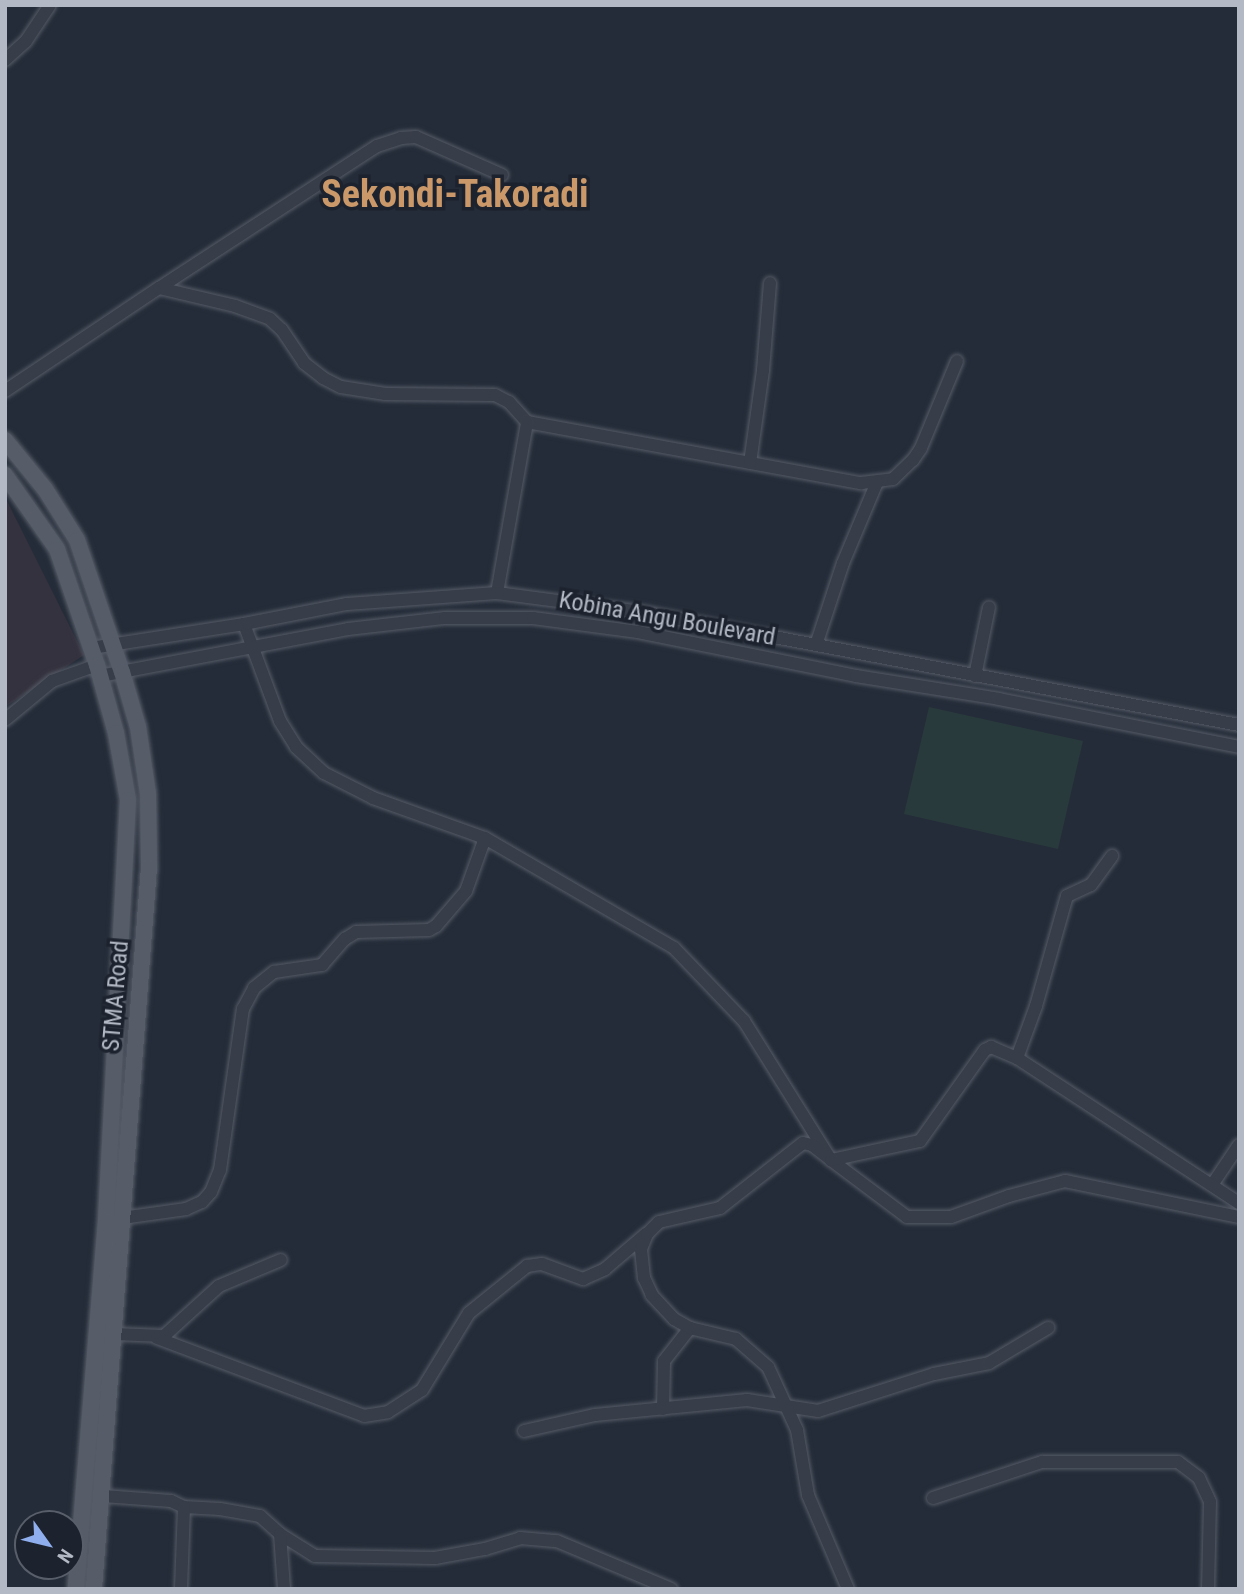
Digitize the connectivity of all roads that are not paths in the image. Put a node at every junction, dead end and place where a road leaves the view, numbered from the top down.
1 (50, 5) edge
2 (5, 60) edge
3 (502, 175) dead end
4 (770, 283) dead end
5 (159, 289) junction
6 (957, 361) dead end
7 (5, 391) edge
8 (527, 422) junction
9 (5, 440) edge
10 (750, 463) junction
11 (5, 475) edge
12 (877, 482) junction
13 (497, 593) junction
14 (989, 607) dead end
15 (244, 624) junction
16 (114, 645) junction
17 (251, 645) junction
18 (816, 645) junction
19 (91, 648) junction
20 (99, 671) junction
21 (122, 671) junction
22 (975, 676) junction
23 (5, 720) edge
24 (1239, 726) edge
25 (1239, 747) edge
26 (485, 838) junction
27 (1112, 856) dead end
28 (1017, 1058) junction
29 (1239, 1144) edge
30 (831, 1160) junction
31 (1212, 1185) junction
32 (1239, 1203) edge
33 (1239, 1217) edge
34 (121, 1218) junction
35 (659, 1222) junction
36 (281, 1260) dead end
37 (690, 1328) junction
38 (1048, 1328) dead end
39 (114, 1334) junction
40 (157, 1338) junction
41 (786, 1405) junction
42 (663, 1409) junction
43 (524, 1431) dead end
44 (103, 1496) junction
45 (933, 1498) dead end
46 (184, 1507) junction
47 (280, 1534) junction
48 (76, 1589) edge
49 (94, 1589) edge
50 (181, 1589) edge
51 (284, 1589) edge
52 (671, 1589) edge
53 (849, 1589) edge
54 (1208, 1589) edge

1 - 2 street
3 - 5 street
4 - 10 street
5 - 7 street
5 - 8 street
6 - 12 street
8 - 10 street
8 - 13 street
9 - 16 main road, STMA Road
10 - 12 street
11 - 19 main road, STMA Road
12 - 18 street
13 - 15 street, Kobina Angu Boulevard
13 - 18 street, Kobina Angu Boulevard
14 - 22 street
15 - 16 street, Kobina Angu Boulevard
15 - 17 street
16 - 19 street, Kobina Angu Boulevard
16 - 21 main road, STMA Road
17 - 21 street, Kobina Angu Boulevard
17 - 25 street, Kobina Angu Boulevard
17 - 26 street
18 - 22 street, Kobina Angu Boulevard
19 - 20 main road, STMA Road
20 - 21 street, Kobina Angu Boulevard
20 - 23 street, Kobina Angu Boulevard
20 - 48 main road, STMA Road
21 - 34 main road, STMA Road
22 - 24 street, Kobina Angu Boulevard
26 - 30 street
26 - 34 street
27 - 28 street
28 - 30 street
28 - 31 street
29 - 31 street
30 - 33 street
30 - 35 street
31 - 32 street
34 - 39 main road, STMA Road
35 - 37 street
35 - 40 street
36 - 40 street
37 - 41 street
37 - 42 street
38 - 41 street
39 - 40 street
39 - 44 main road, STMA Road
41 - 42 street
41 - 53 street
42 - 43 street
44 - 46 street
44 - 49 main road, STMA Road
45 - 54 street
46 - 47 street
46 - 50 street
47 - 51 street
47 - 52 street

